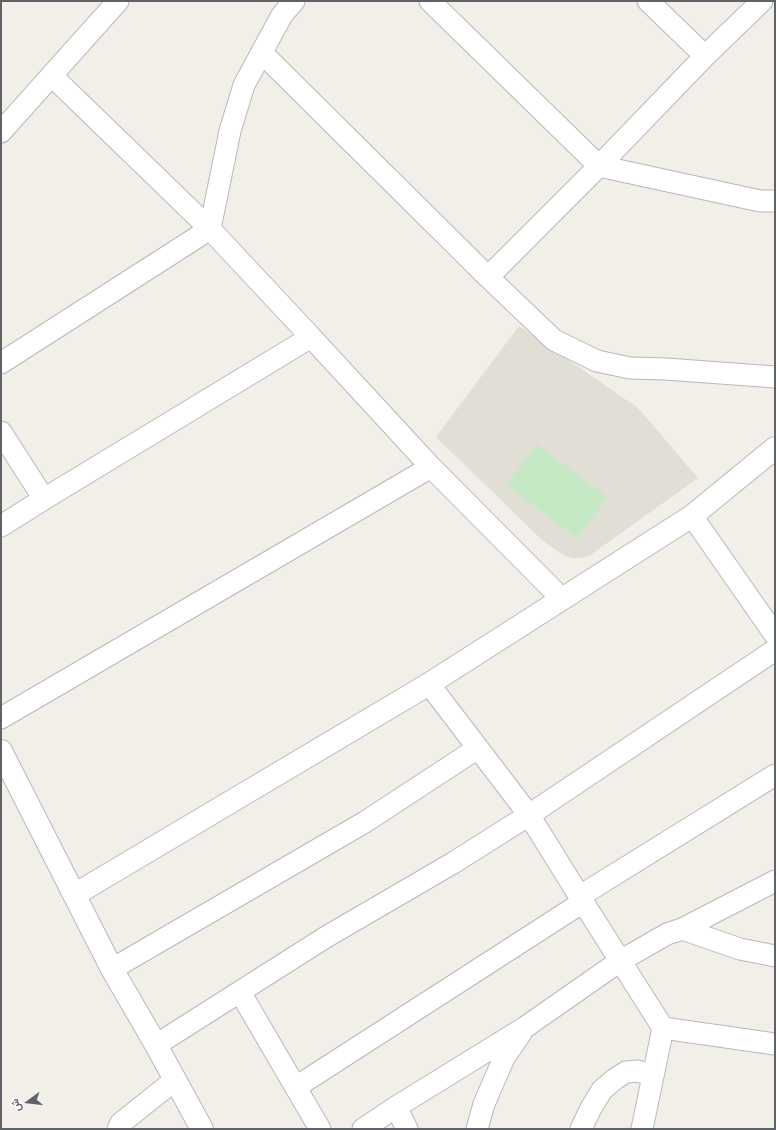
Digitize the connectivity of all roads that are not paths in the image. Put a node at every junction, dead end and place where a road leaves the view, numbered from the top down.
1 (118, 1) edge
2 (294, 1) edge
3 (430, 1) edge
4 (648, 1) edge
5 (762, 1) edge
6 (262, 53) junction
7 (705, 56) junction
8 (52, 76) junction
9 (1, 132) edge
10 (599, 166) junction
11 (775, 201) edge
12 (210, 229) junction
13 (488, 277) junction
14 (311, 337) junction
15 (1, 363) edge
16 (775, 377) edge
17 (1, 432) edge
18 (775, 448) edge
19 (430, 467) junction
20 (44, 499) junction
21 (692, 516) junction
22 (1, 526) edge
23 (562, 599) junction
24 (775, 635) edge
25 (775, 650) edge
26 (429, 684) junction
27 (1, 718) edge
28 (478, 748) junction
29 (1, 751) edge
30 (775, 775) edge
31 (529, 814) junction
32 (775, 881) edge
33 (74, 896) junction
34 (581, 899) junction
35 (682, 929) junction
36 (775, 956) edge
37 (620, 961) junction
38 (112, 969) junction
39 (240, 992) junction
40 (524, 1028) junction
41 (663, 1028) junction
42 (775, 1044) edge
43 (156, 1045) junction
44 (653, 1076) junction
45 (175, 1080) junction
46 (296, 1087) junction
47 (396, 1107) junction
48 (118, 1129) edge
49 (202, 1129) edge
50 (320, 1129) edge
51 (363, 1129) edge
52 (407, 1129) edge
53 (477, 1129) edge
54 (581, 1129) edge
55 (642, 1129) edge

1 - 8 street
2 - 6 street
3 - 10 street
4 - 7 street
5 - 7 street
6 - 12 street
6 - 13 street
7 - 10 street
8 - 9 street
8 - 12 street
10 - 11 street
10 - 13 street
12 - 14 street
12 - 15 street
13 - 16 street
14 - 19 street
14 - 20 street
17 - 20 street
18 - 21 street
19 - 23 street
19 - 27 street
20 - 22 street
21 - 23 street
21 - 24 street
23 - 26 street
25 - 31 street
26 - 28 street
26 - 33 street
28 - 31 street
28 - 38 street
29 - 33 street
30 - 34 street
31 - 34 street
31 - 39 street
32 - 35 street
33 - 38 street
34 - 37 street
34 - 46 street
35 - 36 street
35 - 37 street
37 - 40 street
37 - 41 street
38 - 43 street
39 - 43 street
39 - 46 street
40 - 47 street
40 - 53 street
41 - 42 street
41 - 44 street
43 - 45 street
44 - 54 street
44 - 55 street
45 - 48 street
45 - 49 street
46 - 50 street
47 - 51 street
47 - 52 street

